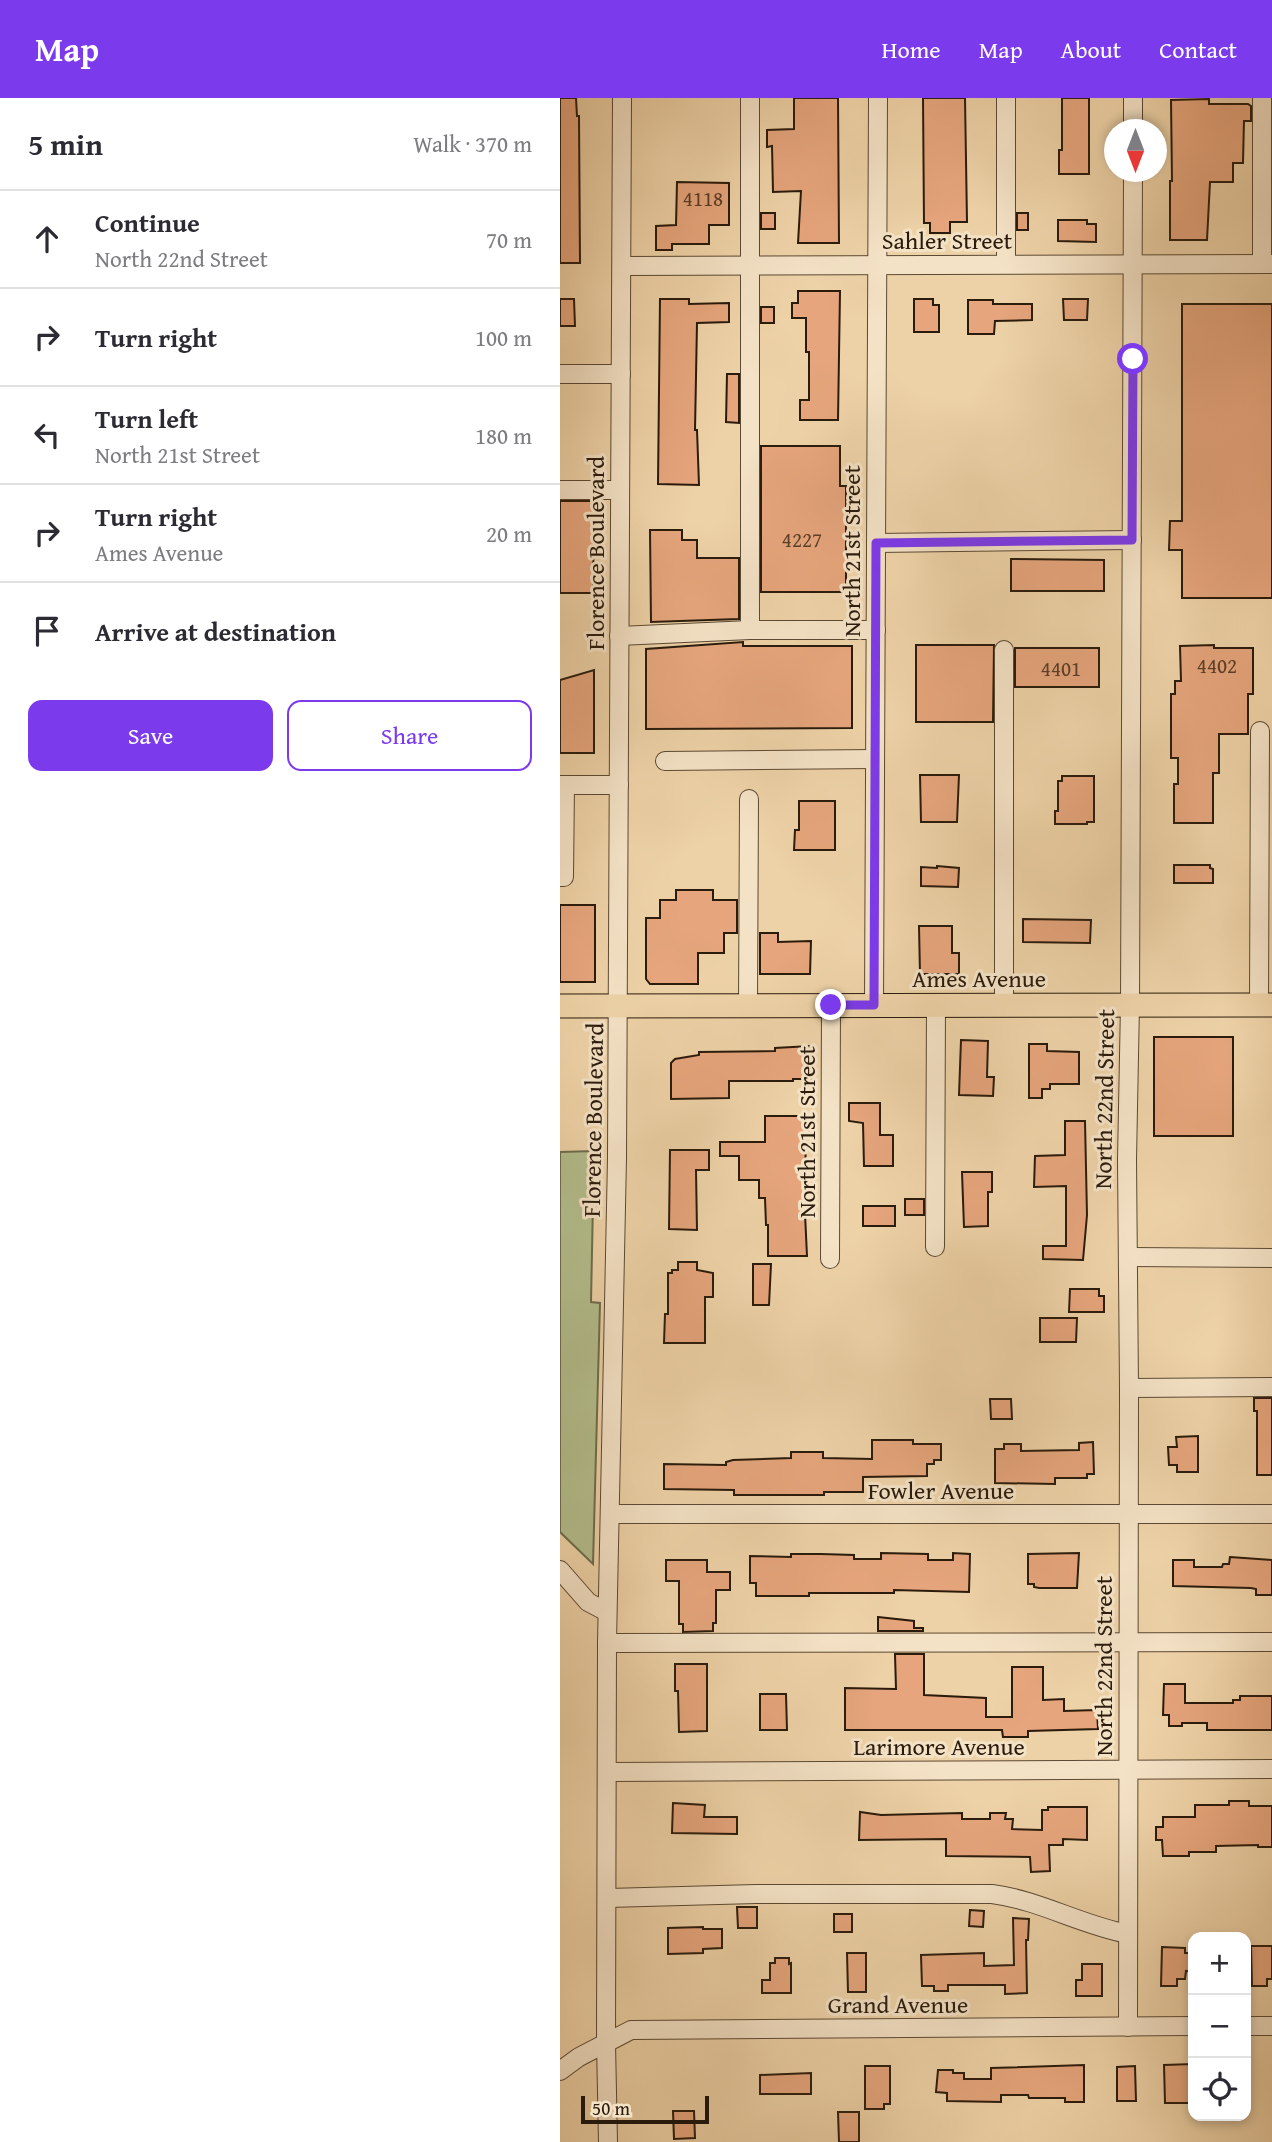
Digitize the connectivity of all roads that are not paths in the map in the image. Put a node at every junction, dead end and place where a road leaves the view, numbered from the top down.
1 (622, 98) edge
2 (750, 98) edge
3 (878, 98) edge
4 (1006, 98) edge
5 (1133, 98) edge
6 (1262, 98) edge
7 (1133, 119) edge
8 (1133, 182) edge
9 (1006, 264) junction
10 (1133, 264) junction
11 (1267, 264) edge
12 (750, 265) junction
13 (877, 265) junction
14 (622, 266) junction
15 (560, 374) edge
16 (621, 374) junction
17 (560, 490) edge
18 (620, 490) junction
19 (1132, 540) junction
20 (876, 543) junction
21 (750, 630) junction
22 (876, 630) junction
23 (619, 636) junction
24 (1004, 650) dead end
25 (1260, 731) dead end
26 (875, 759) junction
27 (665, 761) dead end
28 (562, 785) edge
29 (619, 785) junction
30 (749, 799) dead end
31 (560, 877) edge
32 (936, 1004) junction
33 (1004, 1004) junction
34 (1130, 1004) junction
35 (748, 1005) junction
36 (831, 1005) junction
37 (874, 1005) junction
38 (1266, 1005) edge
39 (560, 1006) edge
40 (619, 1006) junction
41 (935, 1247) dead end
42 (1128, 1257) junction
43 (1272, 1258) edge
44 (830, 1259) dead end
45 (1272, 1387) edge
46 (1129, 1388) junction
47 (610, 1514) junction
48 (1129, 1514) junction
49 (1272, 1514) edge
50 (560, 1570) edge
51 (607, 1612) junction
52 (1129, 1642) junction
53 (1272, 1642) edge
54 (607, 1643) junction
55 (1272, 1769) edge
56 (1127, 1770) junction
57 (607, 1772) junction
58 (607, 1898) junction
59 (1128, 1934) junction
60 (1188, 2026) edge
61 (1251, 2026) edge
62 (1272, 2026) edge
63 (1128, 2027) junction
64 (606, 2043) junction
65 (560, 2071) edge
66 (608, 2142) edge

1 - 14 street, Florence Boulevard
2 - 12 street
3 - 13 street, North 21st Street
4 - 9 street
5 - 7 street
6 - 11 street
8 - 10 street, North 22nd Street
9 - 10 street, Sahler Street
9 - 13 street, Sahler Street
10 - 11 street, Sahler Street
10 - 19 street, North 22nd Street
12 - 13 street, Sahler Street
12 - 14 street, Sahler Street
12 - 21 street
13 - 20 street, North 21st Street
14 - 16 street, Florence Boulevard
15 - 16 street
16 - 18 street, Florence Boulevard
17 - 18 street
18 - 23 street, Florence Boulevard
19 - 20 street
19 - 34 street, North 22nd Street
20 - 22 street, North 21st Street
21 - 22 street
21 - 23 street
22 - 26 street, North 21st Street
23 - 29 street, Florence Boulevard
24 - 33 street
25 - 38 street
26 - 27 street
26 - 37 street, North 21st Street
28 - 29 street
28 - 31 street
29 - 40 street, Florence Boulevard
30 - 35 street
32 - 33 main road, Ames Avenue
32 - 37 main road, Ames Avenue
32 - 41 street
33 - 34 main road, Ames Avenue
34 - 38 main road, Ames Avenue
34 - 42 street, North 22nd Street
35 - 36 main road, Ames Avenue
35 - 40 main road, Ames Avenue
36 - 37 main road, Ames Avenue
36 - 44 street, North 21st Street
39 - 40 main road, Ames Avenue
40 - 47 street, Florence Boulevard
42 - 43 street
42 - 46 street, North 22nd Street
45 - 46 street
46 - 48 street, North 22nd Street
47 - 48 street, Fowler Avenue
47 - 51 street, Florence Boulevard
48 - 49 street, Fowler Avenue
48 - 52 street, North 22nd Street
50 - 51 street
51 - 54 street, Florence Boulevard
52 - 53 street
52 - 54 street
52 - 56 street, North 22nd Street
54 - 57 street, Florence Boulevard
55 - 56 street, Larimore Avenue
56 - 57 street, Larimore Avenue
56 - 59 street, North 22nd Street
57 - 58 street, Florence Boulevard
58 - 59 street
58 - 64 street, Florence Boulevard
59 - 63 street, North 22nd Street
60 - 63 street, Grand Avenue
61 - 62 street
63 - 64 street, Grand Avenue
64 - 65 street, Grand Avenue
64 - 66 street, Florence Boulevard

